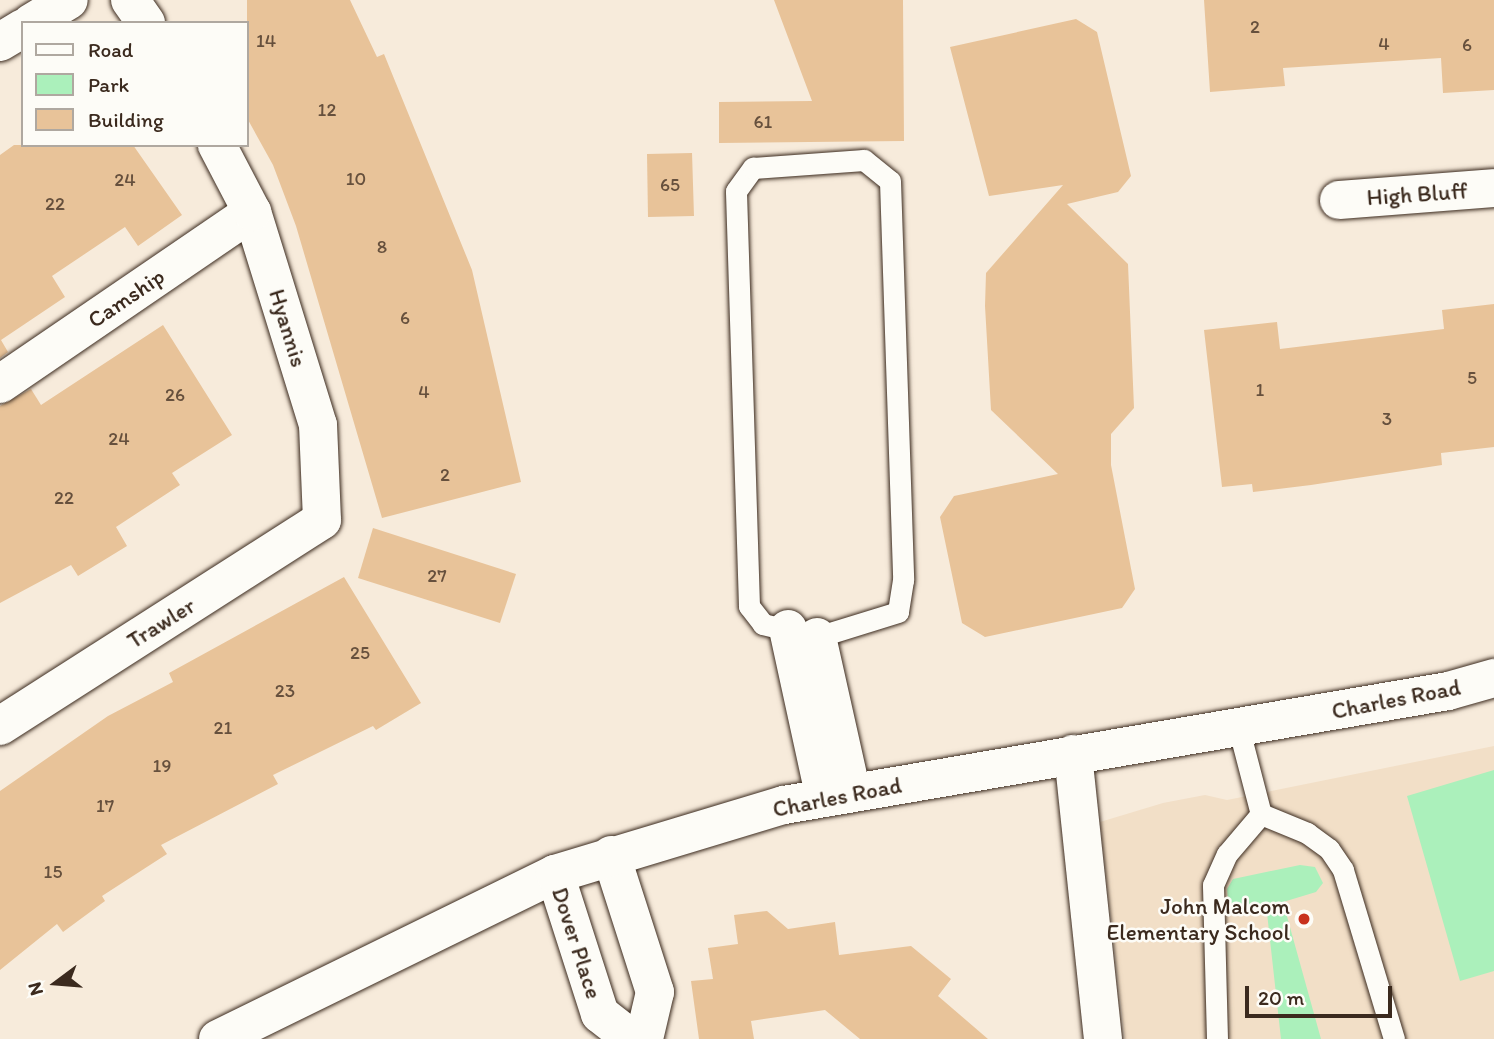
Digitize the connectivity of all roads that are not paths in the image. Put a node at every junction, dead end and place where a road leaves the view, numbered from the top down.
1 (69, 0) edge
2 (130, 0) edge
3 (34, 21) edge
4 (145, 21) edge
5 (21, 29) edge
6 (0, 42) edge
7 (218, 147) edge
8 (1494, 188) edge
9 (1339, 200) dead end
10 (252, 212) junction
11 (0, 384) edge
12 (323, 520) joint
13 (802, 633) junction
14 (1494, 678) edge
15 (0, 726) edge
16 (1238, 726) junction
17 (1073, 754) junction
18 (839, 796) junction
19 (1261, 814) junction
20 (611, 855) junction
21 (555, 874) junction
22 (218, 1039) edge
23 (632, 1039) edge
24 (644, 1039) edge
25 (1103, 1039) edge
26 (1217, 1039) edge
27 (1394, 1039) edge

1 - 3 street
2 - 4 street
5 - 6 street
7 - 10 street, Hyannis
8 - 9 street, High Bluff
10 - 11 street, Camship
10 - 12 street, Hyannis
12 - 15 street, Trawler
13 - 13 lane
13 - 18 street
14 - 16 street, Charles Road
16 - 17 street, Charles Road
16 - 19 lane
17 - 18 street, Charles Road
17 - 25 street
18 - 20 street, Charles Road
19 - 26 lane
19 - 27 lane
20 - 21 street, Charles Road
20 - 24 street
21 - 22 street, Charles Road
21 - 23 street, Dover Place

